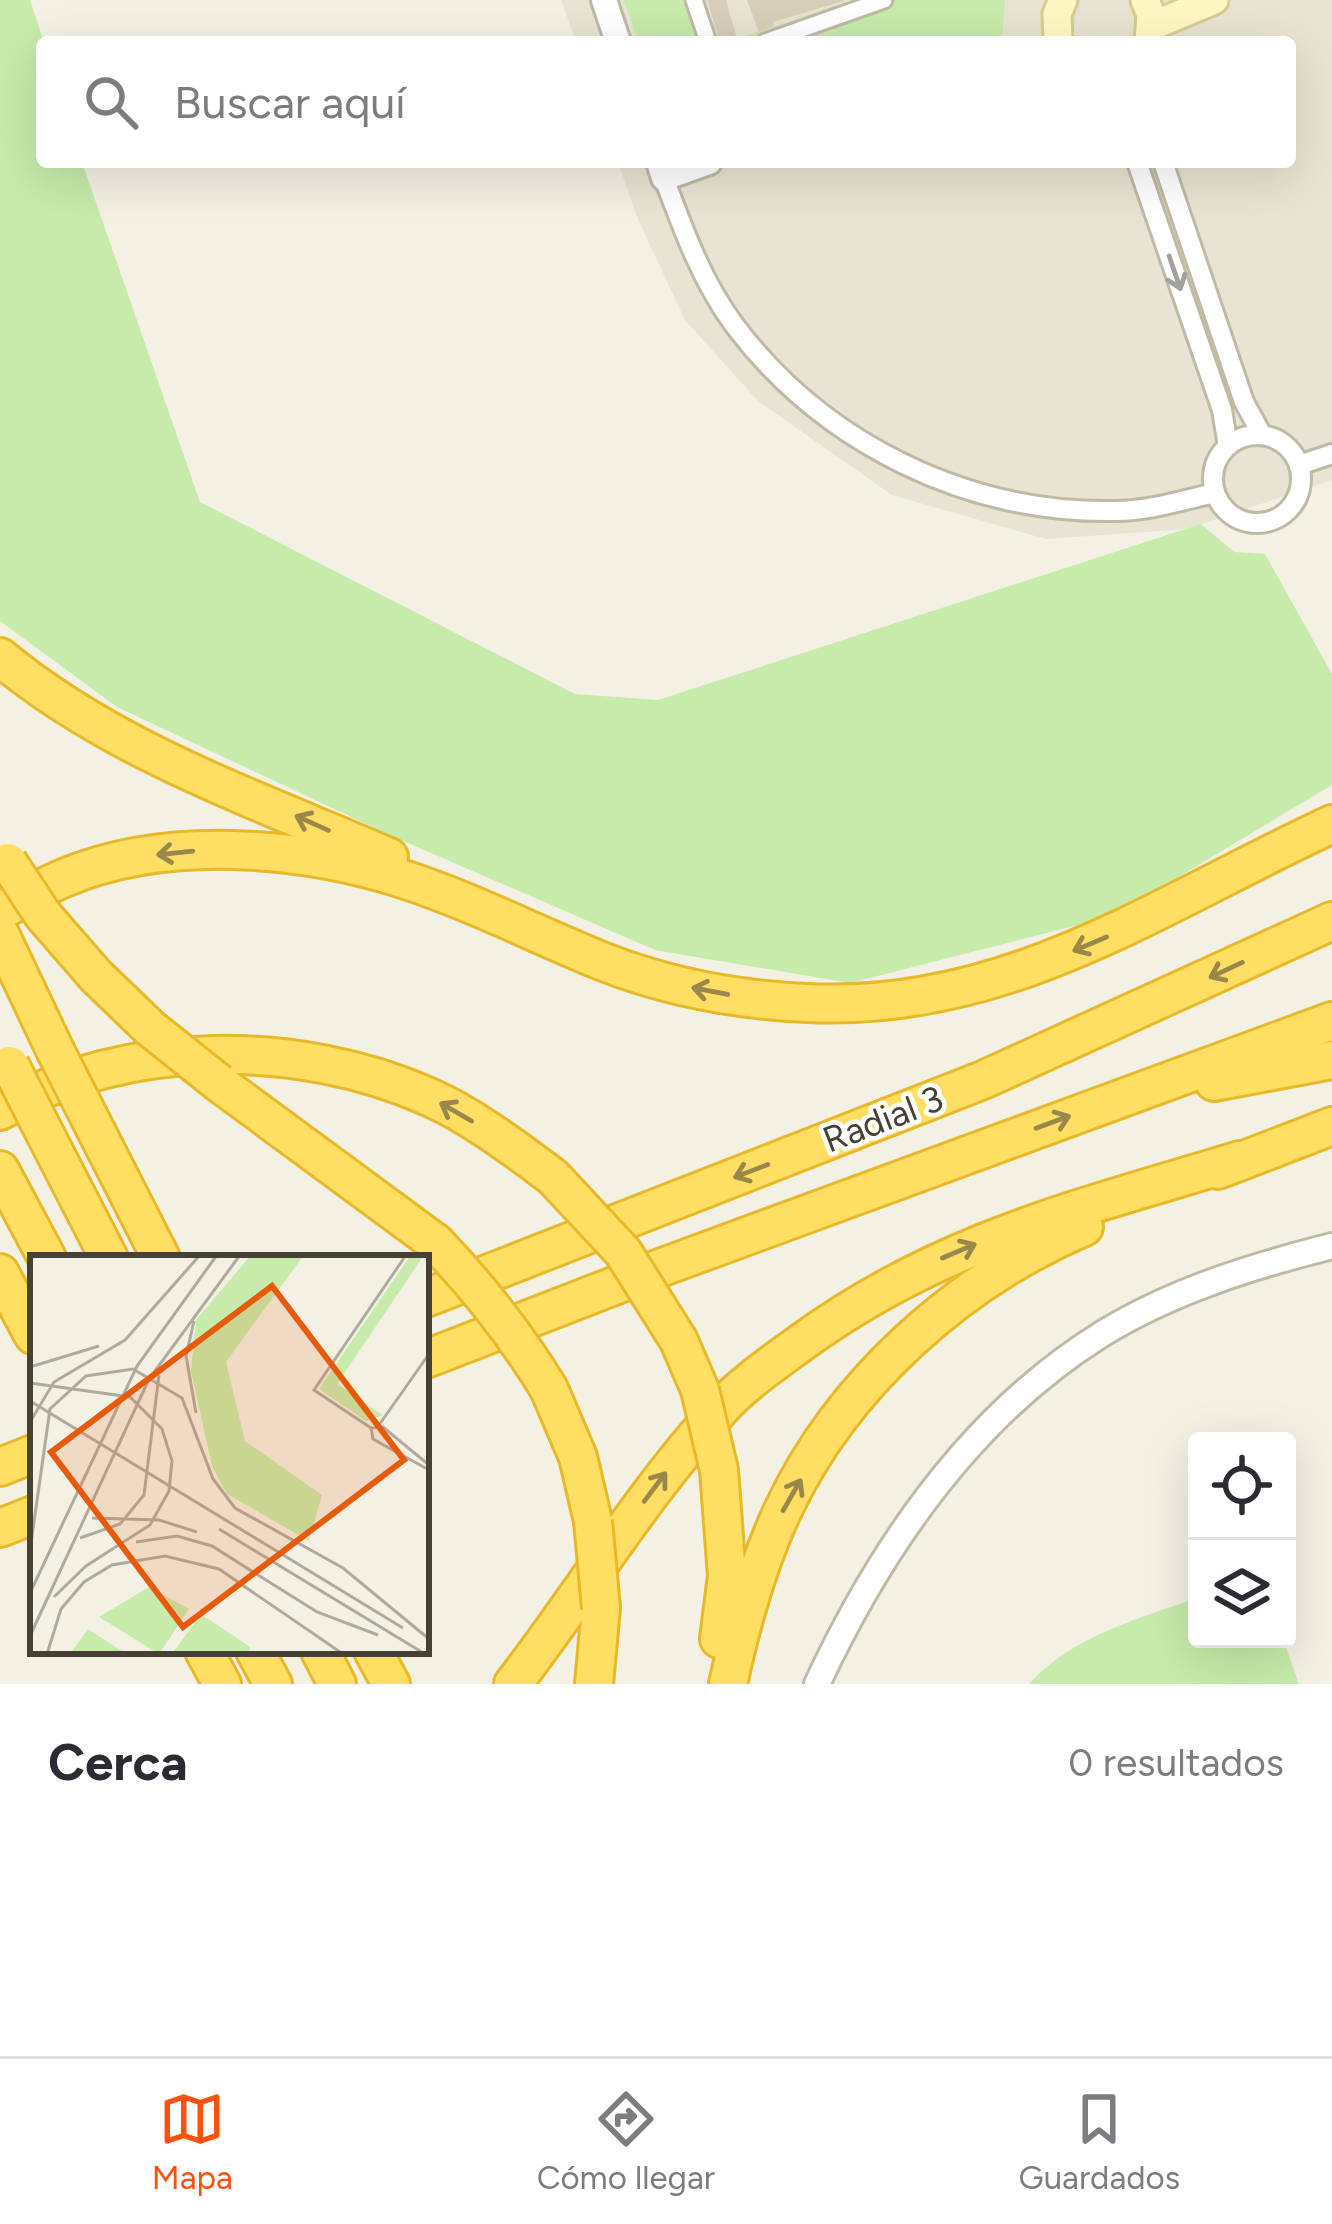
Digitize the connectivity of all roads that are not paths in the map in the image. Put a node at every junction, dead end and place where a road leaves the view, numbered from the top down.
1 (604, 0) edge
2 (694, 0) edge
3 (884, 0) edge
4 (1063, 0) edge
5 (1214, 0) edge
6 (1149, 23) edge
7 (616, 36) edge
8 (706, 36) edge
9 (782, 36) edge
10 (1056, 36) edge
11 (1139, 168) edge
12 (1165, 168) edge
13 (662, 170) edge
14 (1262, 435) junction
15 (1228, 446) junction
16 (1332, 454) edge
17 (1299, 465) junction
18 (1215, 493) junction
19 (0, 657) edge
20 (1332, 824) edge
21 (4, 856) edge
22 (1332, 921) edge
23 (1, 928) edge
24 (608, 963) junction
25 (1332, 1021) edge
26 (5, 1054) edge
27 (1332, 1060) edge
28 (1104, 1103) junction
29 (0, 1111) edge
30 (1332, 1126) edge
31 (1240, 1160) junction
32 (0, 1170) edge
33 (1332, 1246) edge
34 (44, 1255) edge
35 (107, 1255) edge
36 (159, 1255) edge
37 (0, 1273) edge
38 (429, 1297) edge
39 (30, 1329) edge
40 (429, 1359) edge
41 (30, 1455) edge
42 (0, 1467) edge
43 (30, 1516) edge
44 (0, 1528) edge
45 (206, 1654) edge
46 (257, 1654) edge
47 (322, 1654) edge
48 (375, 1654) edge
49 (222, 1684) edge
50 (273, 1684) edge
51 (337, 1684) edge
52 (391, 1684) edge
53 (513, 1684) edge
54 (594, 1684) edge
55 (713, 1684) edge
56 (728, 1684) edge
57 (817, 1684) edge

1 - 7 street
2 - 8 street
3 - 9 street
4 - 10 main road
5 - 6 main road
11 -> 15 street
12 - 14 street
13 - 18 street
14 - 15 street
14 - 17 street
15 - 18 street
16 - 17 street
17 - 18 street
24 -> 19 highway
20 -> 24 highway
21 - 54 highway, bridge
22 -> 38 highway, Radial 3
24 -> 23 highway
23 - 36 highway, bridge
25 - 28 highway, Radial 3
26 - 35 highway, bridge
27 - 28 highway
40 -> 28 highway, Radial 3
55 -> 29 highway, bridge
30 - 31 highway
53 -> 31 highway
56 -> 31 highway
32 - 34 highway
33 - 57 street
37 - 39 highway
41 - 42 highway
43 - 44 highway
45 - 49 highway
46 - 50 highway
47 - 51 highway
48 - 52 highway

